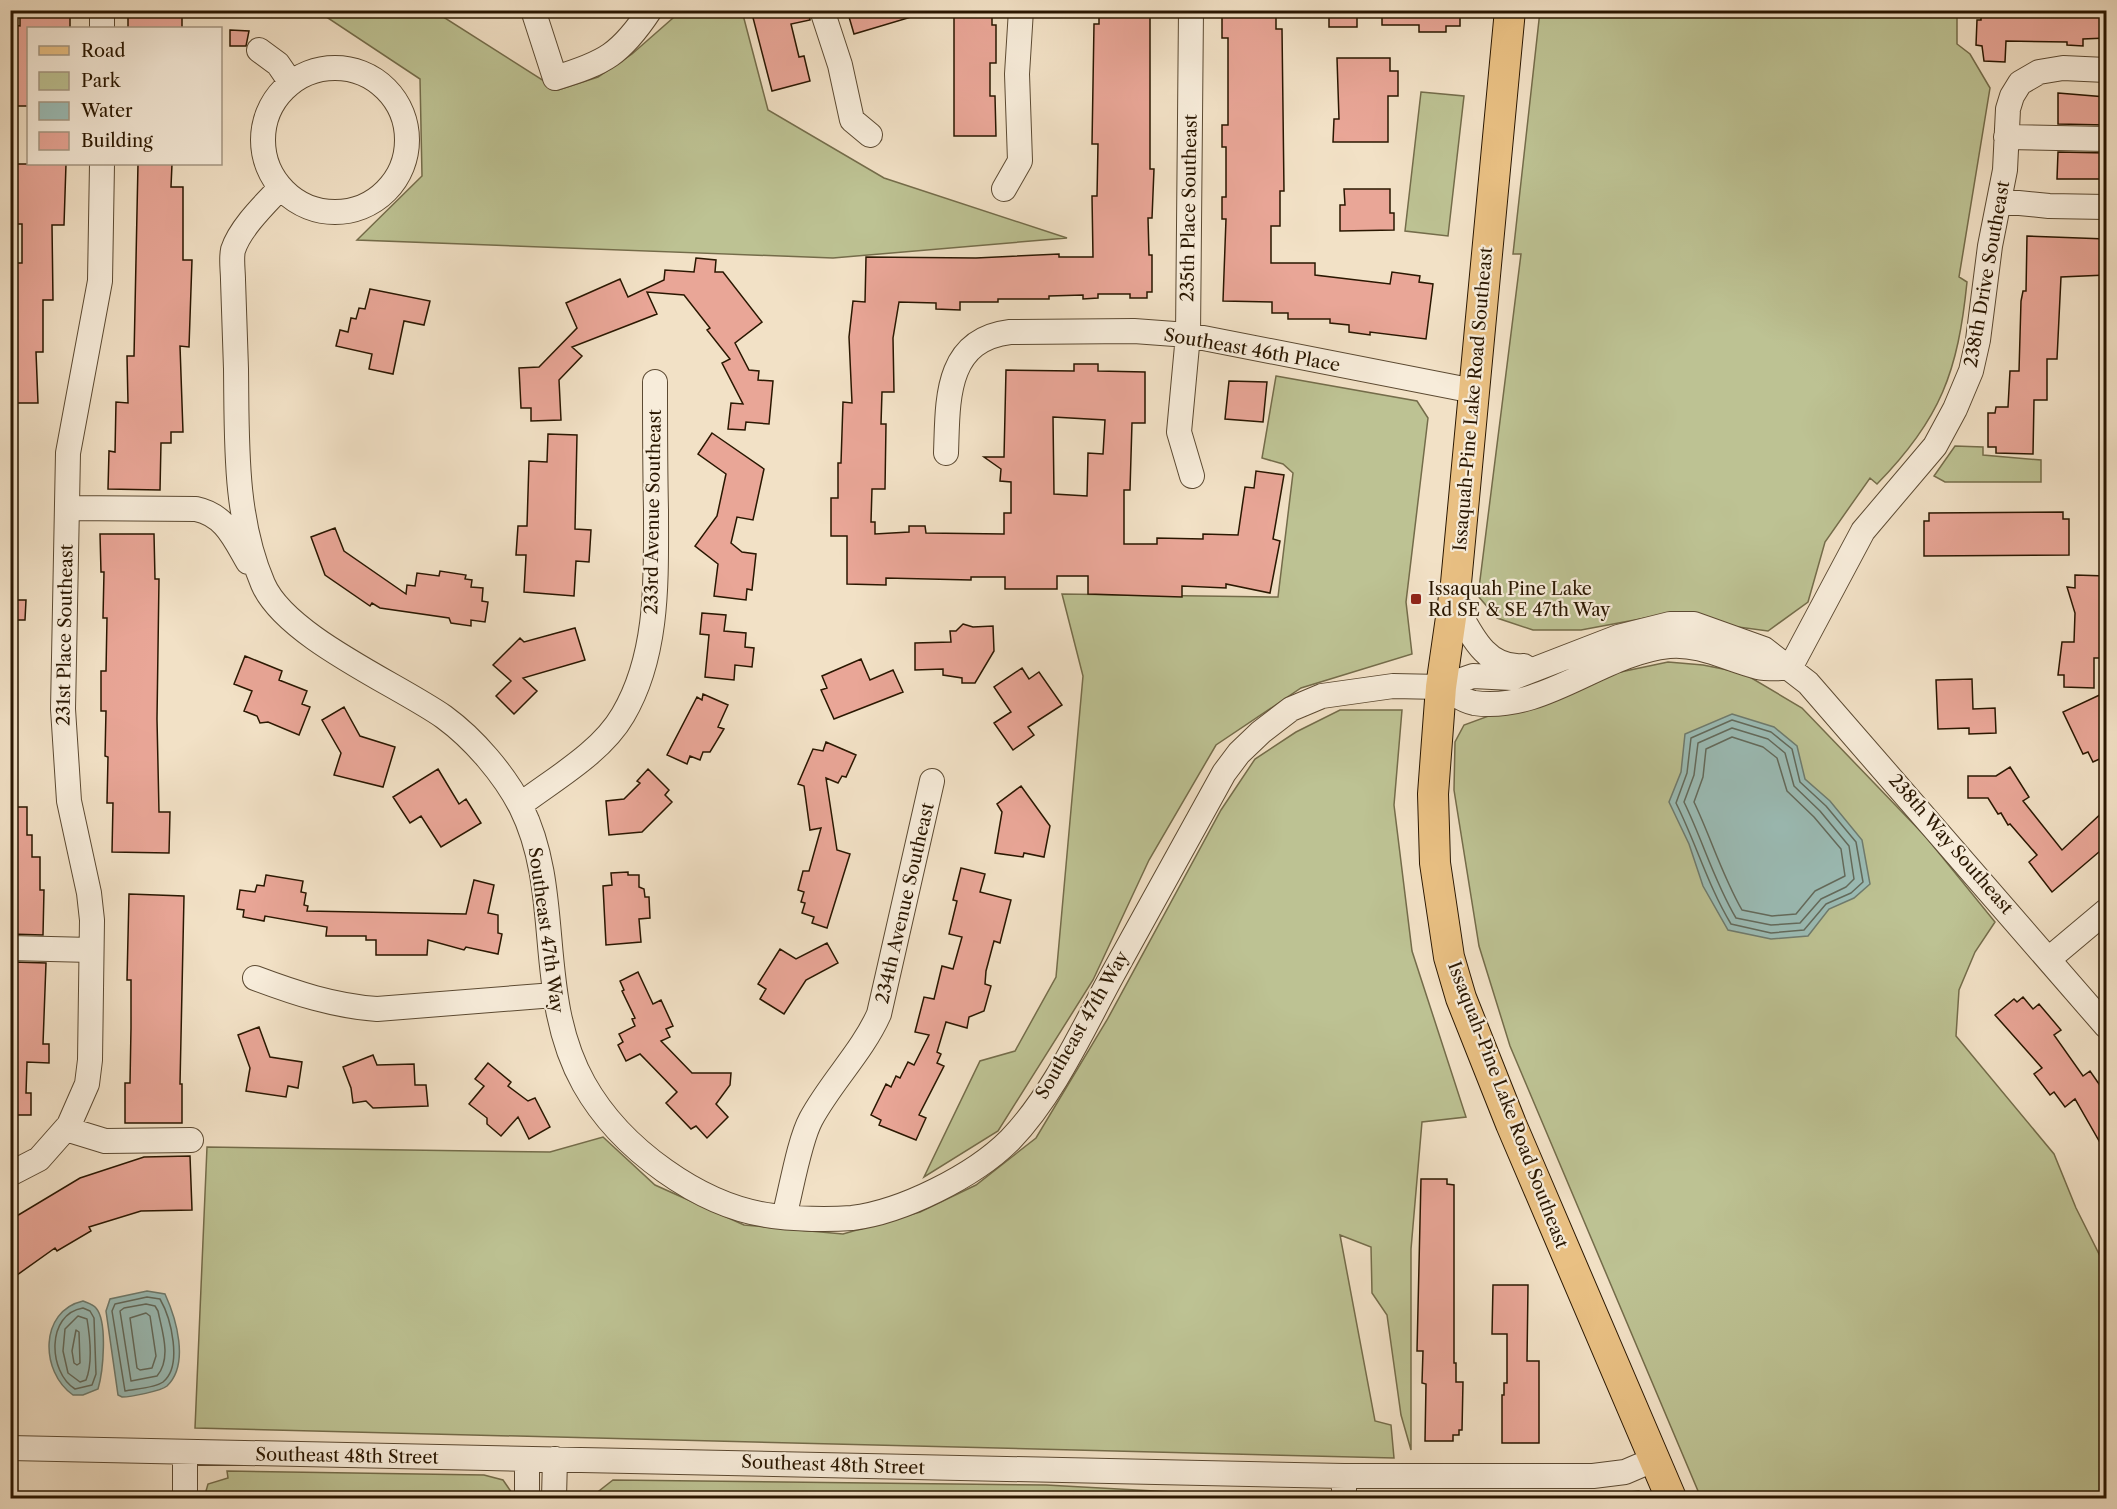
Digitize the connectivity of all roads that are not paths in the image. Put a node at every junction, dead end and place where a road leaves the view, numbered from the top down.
1 (102, 10) edge
2 (533, 10) edge
3 (650, 10) edge
4 (822, 10) edge
5 (1021, 10) edge
6 (1191, 10) edge
7 (1510, 10) edge
8 (102, 27) edge
9 (260, 50) dead end
10 (2106, 70) edge
11 (291, 83) junction
12 (870, 135) dead end
13 (2006, 137) junction
14 (2106, 139) edge
15 (102, 165) edge
16 (280, 188) junction
17 (1004, 189) dead end
18 (1999, 201) junction
19 (2106, 207) edge
20 (1188, 335) junction
21 (655, 382) dead end
22 (1474, 391) junction
23 (946, 453) dead end
24 (1191, 476) dead end
25 (67, 508) junction
26 (265, 589) junction
27 (1454, 603) junction
28 (1556, 662) junction
29 (1790, 668) junction
30 (1441, 687) junction
31 (932, 781) dead end
32 (520, 805) junction
33 (2106, 911) edge
34 (10, 948) edge
35 (91, 950) junction
36 (2050, 958) junction
37 (255, 978) dead end
38 (554, 995) junction
39 (2106, 1026) edge
40 (66, 1129) junction
41 (191, 1140) dead end
42 (10, 1174) edge
43 (784, 1217) junction
44 (10, 1448) edge
45 (185, 1452) junction
46 (527, 1459) junction
47 (555, 1459) junction
48 (1653, 1460) junction
49 (1344, 1487) edge
50 (1425, 1487) edge
51 (184, 1498) edge
52 (527, 1498) edge
53 (554, 1498) edge
54 (1671, 1498) edge

1 - 8 street
2 - 3 street
4 - 12 street
5 - 17 street
6 - 20 street, 235th Place Southeast
7 - 22 main road, Issaquah-Pine Lake Road Southeast
9 - 11 street
10 - 13 street, 238th Drive Southeast
11 - 16 street
11 - 16 street
13 - 14 street
13 - 18 street, 238th Drive Southeast
15 - 25 street, 231st Place Southeast
16 - 26 street, Southeast 47th Way
18 - 19 street
18 - 29 street, 238th Drive Southeast
20 - 22 street, Southeast 46th Place
20 - 23 street, Southeast 46th Place
20 - 24 street, 235th Place Southeast
21 - 32 street, 233rd Avenue Southeast
22 - 27 main road, Issaquah-Pine Lake Road Southeast
25 - 26 street
25 - 35 street, 231st Place Southeast
26 - 32 street, Southeast 47th Way
27 - 28 street, 238th Way Southeast
27 - 30 main road, Issaquah-Pine Lake Road Southeast
28 - 29 street, 238th Way Southeast
28 - 30 street, 238th Way Southeast
29 - 30 street
29 - 36 street, 238th Way Southeast
30 - 43 street, Southeast 47th Way
30 - 48 main road, Issaquah-Pine Lake Road Southeast
31 - 43 street, 234th Avenue Southeast
32 - 38 street, Southeast 47th Way
33 - 36 street
34 - 35 street
35 - 40 street, 231st Place Southeast
36 - 39 street, 238th Way Southeast
37 - 38 street
38 - 43 street, Southeast 47th Way
40 - 41 street
40 - 42 street, 231st Place Southeast
44 - 45 street, Southeast 48th Street
45 - 46 street, Southeast 48th Street
45 - 51 street
46 - 47 street, Southeast 48th Street
46 - 52 street
47 - 49 street, Southeast 48th Street
47 - 53 street
48 - 50 street, Southeast 48th Street
48 - 54 main road, Issaquah-Pine Lake Road Southeast
49 - 50 street, Southeast 48th Street

